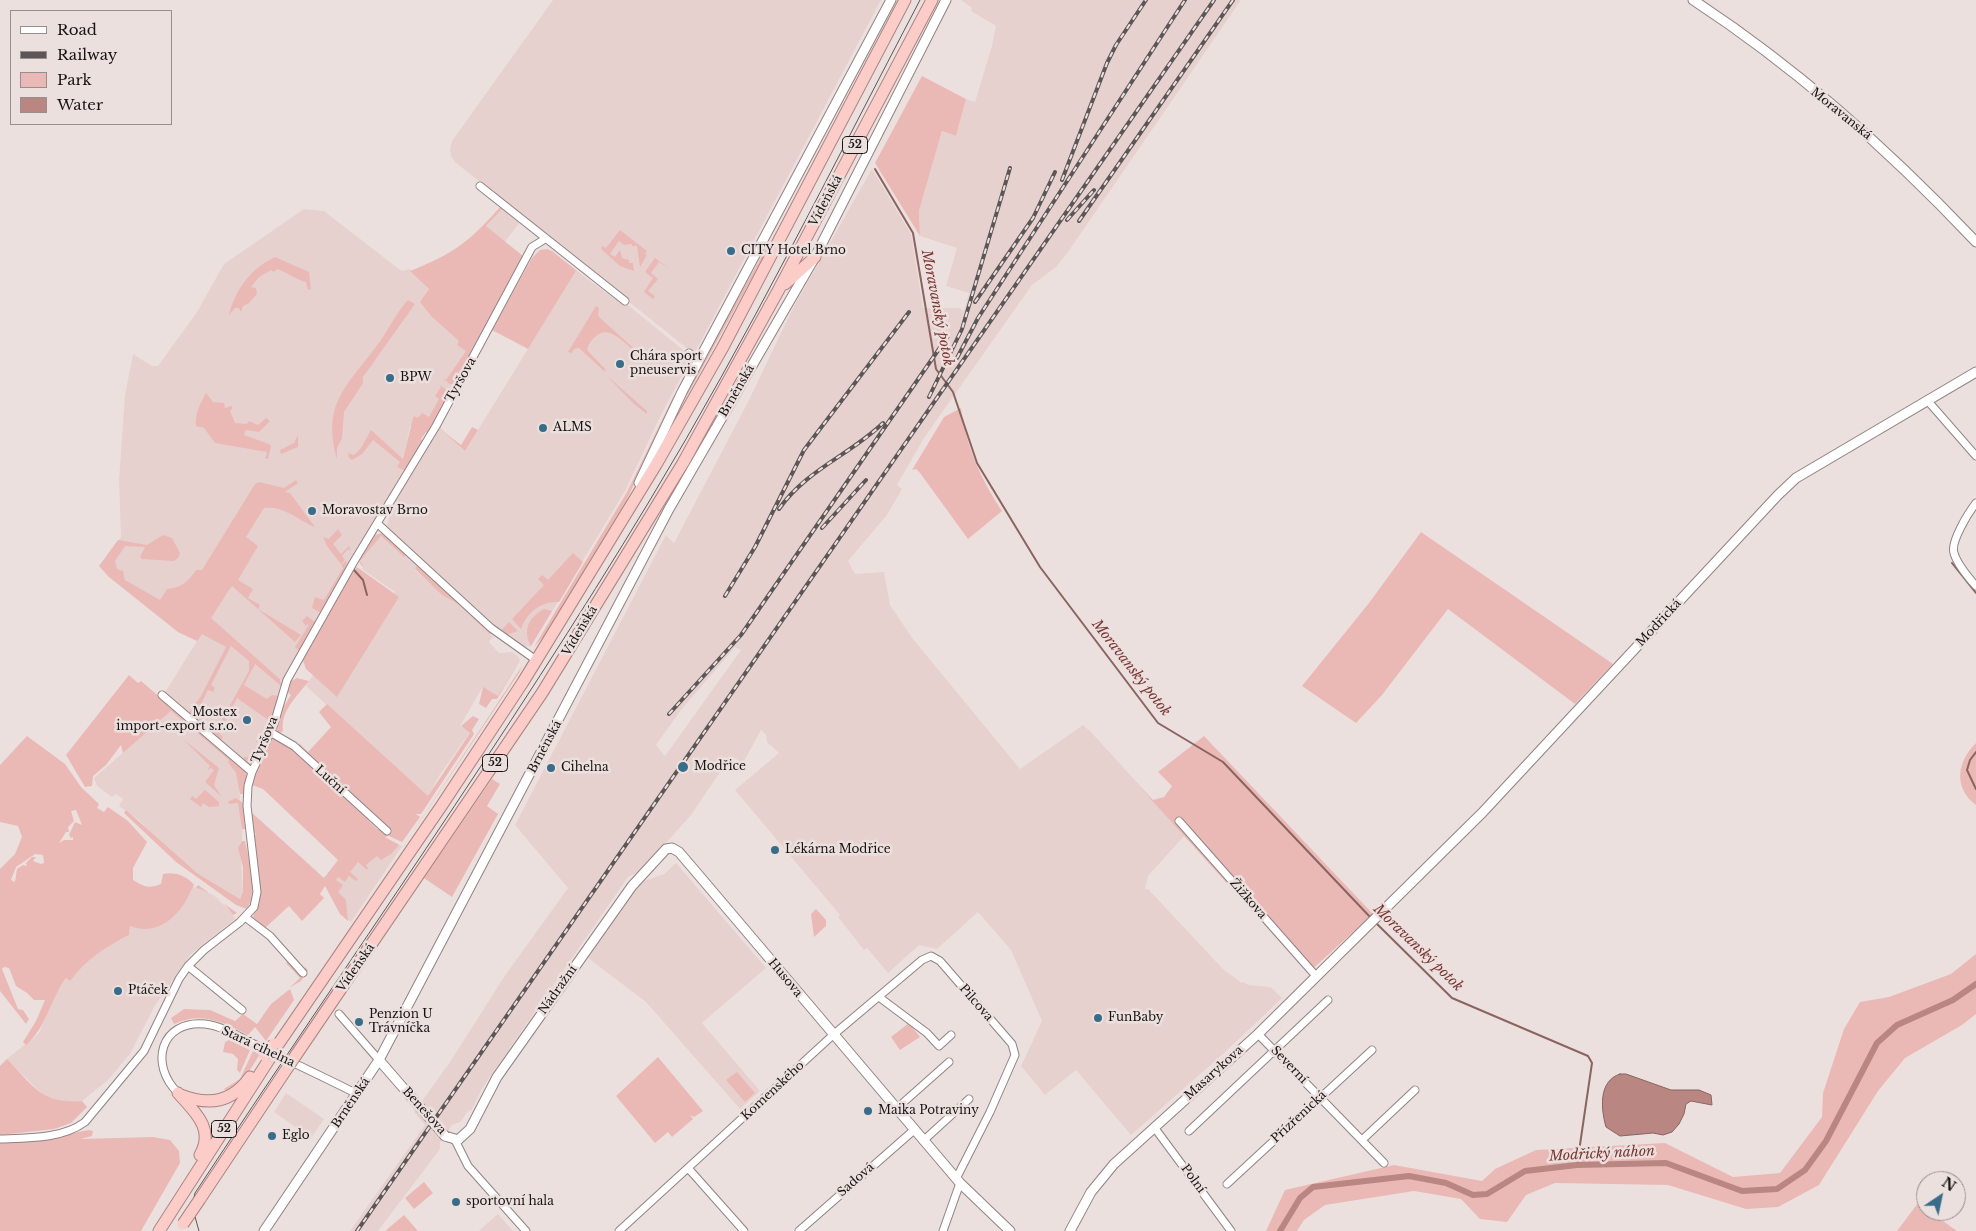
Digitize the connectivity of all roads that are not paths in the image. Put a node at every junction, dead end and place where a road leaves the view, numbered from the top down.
1 (891, 0) edge
2 (905, 0) edge
3 (932, 0) edge
4 (946, 0) edge
5 (1693, 0) edge
6 (480, 186) dead end
7 (545, 239) junction
8 (1976, 242) edge
9 (815, 257) junction
10 (778, 291) junction
11 (625, 302) dead end
12 (689, 353) dead end
13 (700, 361) junction
14 (1976, 372) edge
15 (1927, 400) junction
16 (1976, 456) edge
17 (1976, 503) edge
18 (622, 519) junction
19 (378, 524) junction
20 (1976, 586) edge
21 (536, 660) junction
22 (162, 695) dead end
23 (270, 732) junction
24 (252, 772) junction
25 (1179, 821) dead end
26 (387, 831) dead end
27 (672, 848) joint
28 (246, 917) junction
29 (1373, 920) joint
30 (931, 956) joint
31 (188, 966) junction
32 (303, 973) dead end
33 (1316, 976) junction
34 (879, 997) junction
35 (1328, 1000) dead end
36 (242, 1010) dead end
37 (339, 1014) dead end
38 (951, 1034) dead end
39 (1258, 1034) junction
40 (833, 1035) junction
41 (150, 1041) junction
42 (163, 1047) junction
43 (1372, 1050) dead end
44 (1274, 1051) junction
45 (267, 1056) junction
46 (379, 1060) junction
47 (949, 1062) dead end
48 (1415, 1090) dead end
49 (178, 1093) junction
50 (357, 1094) junction
51 (1320, 1098) junction
52 (968, 1099) dead end
53 (896, 1109) junction
54 (1154, 1127) junction
55 (914, 1130) junction
56 (1189, 1131) dead end
57 (0, 1139) edge
58 (455, 1140) junction
59 (1362, 1140) junction
60 (924, 1141) junction
61 (1384, 1163) dead end
62 (688, 1168) junction
63 (958, 1181) junction
64 (1227, 1184) dead end
65 (178, 1201) junction
66 (181, 1228) edge
67 (159, 1231) edge
68 (264, 1231) edge
69 (526, 1231) edge
70 (619, 1231) edge
71 (744, 1231) edge
72 (799, 1231) edge
73 (943, 1231) edge
74 (1010, 1231) edge
75 (1070, 1231) edge
76 (1231, 1231) edge

1 - 13 street, Vídeňská
2 - 18 highway, Vídeňská / 52
3 - 10 highway, Vídeňská / 52
4 - 9 street, Vídeňská
5 - 8 street, Moravanská
6 - 7 street
7 - 11 street
7 - 19 street, Tyršova
9 - 10 highway
9 - 46 street, Brněnská
10 - 66 highway, Vídeňská / 52, bridge
12 - 13 street
13 - 18 street, Vídeňská
14 - 15 street, Modřická
15 - 16 street
15 - 29 street, Modřická
17 - 20 street
18 - 21 highway, Vídeňská / 52
19 - 21 street
19 - 23 street, Tyršova
21 - 45 highway, Vídeňská / 52
22 - 24 street, Tyršova
23 - 24 street, Tyršova
23 - 26 street, Luční
24 - 28 street, Tyršova
25 - 33 street, Žižkova
27 - 40 street, Husova
27 - 58 street, Nádražní
28 - 31 street, Tyršova
28 - 32 street
29 - 33 street, Masarykova
30 - 34 street, Komenského
30 - 63 street, Pilcova
31 - 36 street
31 - 41 street, Tyršova
33 - 39 street, Masarykova
34 - 38 street
34 - 40 street, Komenského
35 - 44 street, Masarykova
37 - 46 street
39 - 44 street, Severní
39 - 54 street, Masarykova
40 - 53 street, Husova
40 - 62 street, Komenského
41 - 42 street
41 - 57 street, Tyršova
42 - 49 street
42 - 50 street, Stará cihelna
43 - 51 street, Přízřenická
44 - 51 street, Severní
44 - 56 street, Masarykova
45 - 49 highway
45 - 65 highway, Vídeňská / 52
46 - 50 street, Brněnská
46 - 58 street, Benešova, bridge
47 - 53 street
48 - 59 street
49 - 65 highway
50 - 68 street, Brněnská
51 - 59 street, Severní
51 - 64 street, Přízřenická
52 - 60 street
53 - 55 street, Husova
54 - 75 street, Masarykova
54 - 76 street, Polní
55 - 60 street, Husova
55 - 72 street, Sadová
58 - 69 street, Benešova
59 - 61 street, Severní
60 - 63 street, Husova
62 - 70 street, Komenského
62 - 71 street
63 - 73 street
63 - 74 street, Husova
65 - 67 highway, Vídeňská / 52

